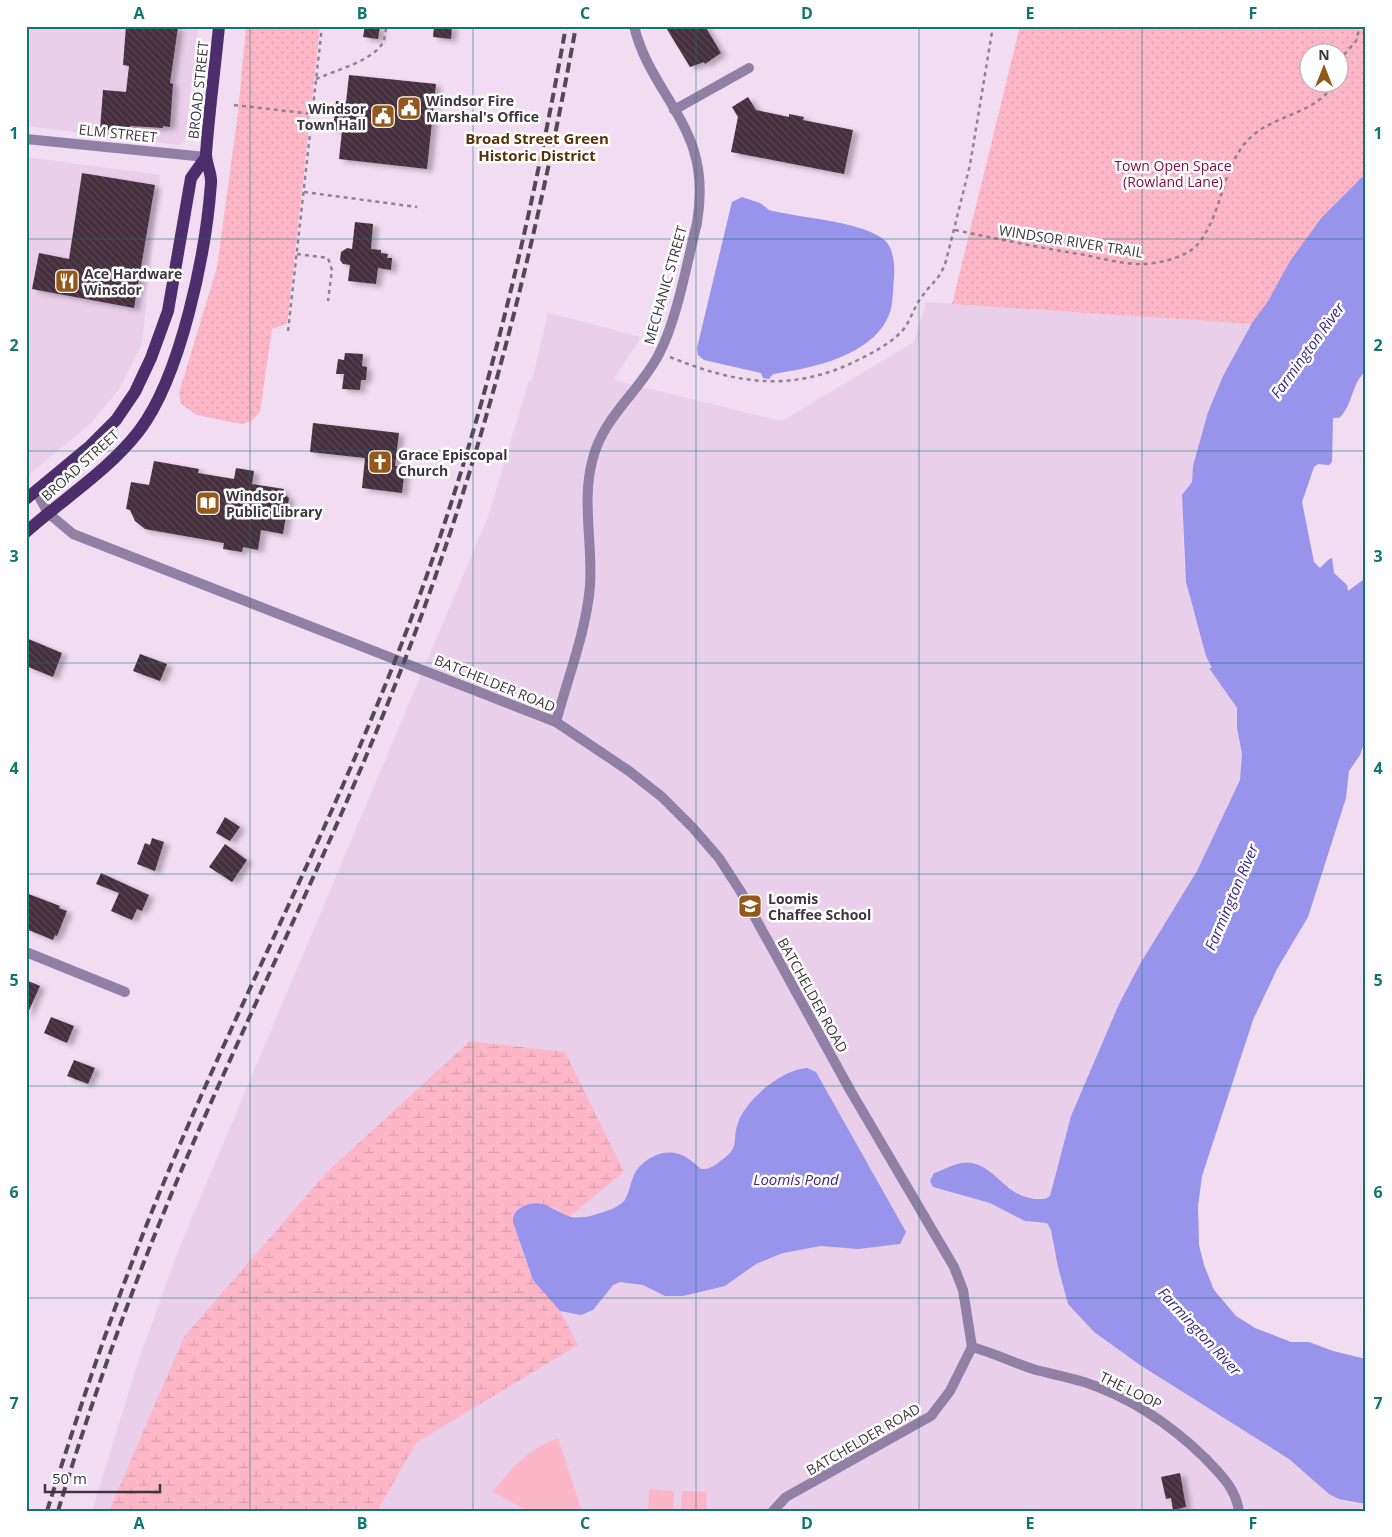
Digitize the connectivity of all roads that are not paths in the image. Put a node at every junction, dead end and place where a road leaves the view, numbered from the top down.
1 (219, 26) edge
2 (634, 26) edge
3 (749, 68) dead end
4 (674, 110) junction
5 (26, 138) edge
6 (206, 157) junction
7 (162, 331) junction
8 (183, 334) junction
9 (135, 392) junction
10 (156, 401) junction
11 (31, 495) edge
12 (48, 513) junction
13 (26, 532) edge
14 (556, 722) junction
15 (26, 952) edge
16 (125, 992) dead end
17 (972, 1347) junction
18 (773, 1511) edge
19 (1239, 1511) edge

1 - 6 main road, BROAD STREET
2 - 4 street, MECHANIC STREET
3 - 4 street
4 - 14 street, MECHANIC STREET
5 - 6 street, ELM STREET
6 - 7 main road, BROAD STREET
6 - 8 main road, BROAD STREET
7 - 8 main road
7 - 9 main road, BROAD STREET
8 - 10 main road, BROAD STREET
9 - 10 main road
9 - 11 main road, BROAD STREET
10 - 12 main road, BROAD STREET
11 - 12 street, BATCHELDER ROAD
12 - 13 main road, BROAD STREET
12 - 14 street, BATCHELDER ROAD
14 - 17 street, BATCHELDER ROAD
15 - 16 street
17 - 18 street, BATCHELDER ROAD
17 - 19 street, THE LOOP

